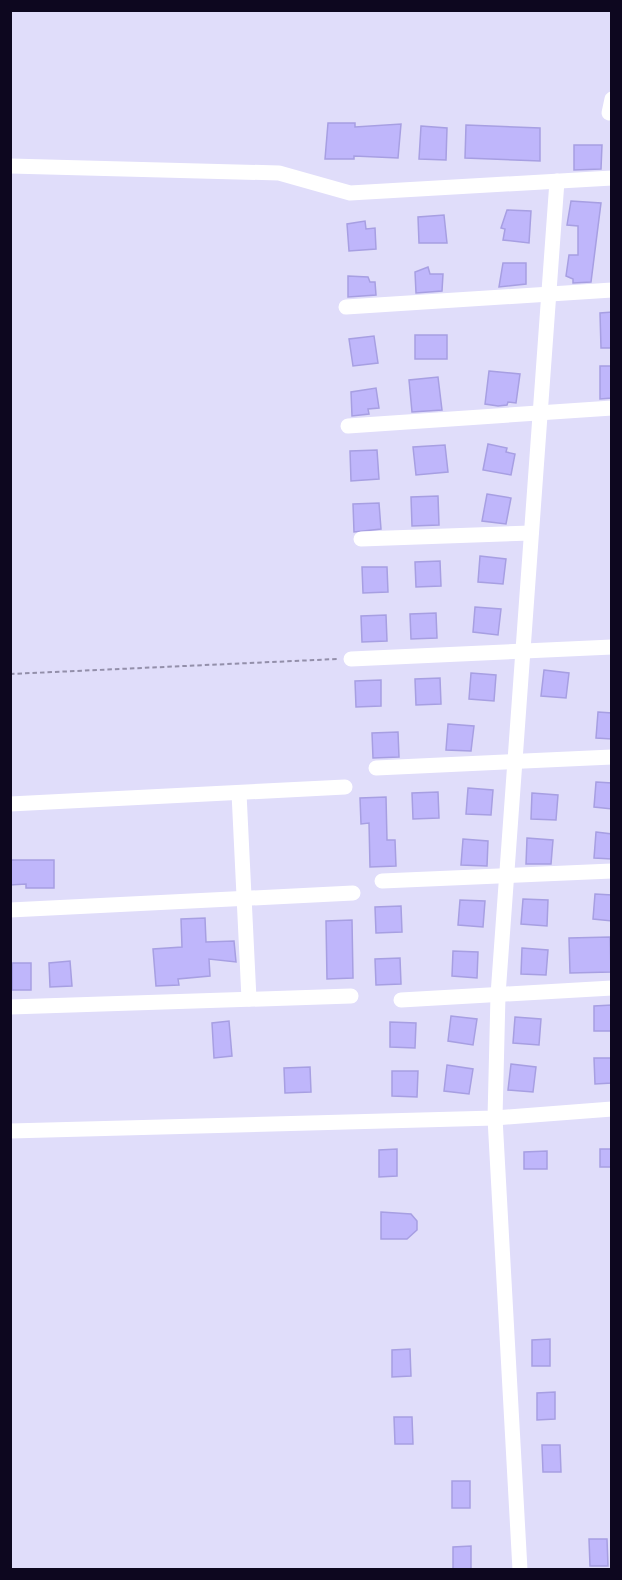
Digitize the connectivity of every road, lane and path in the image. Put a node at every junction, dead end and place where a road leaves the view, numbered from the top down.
1 (10, 166) edge
2 (612, 178) edge
3 (557, 181) junction
4 (612, 290) edge
5 (549, 294) junction
6 (346, 307) dead end
7 (612, 408) edge
8 (540, 413) junction
9 (348, 426) dead end
10 (531, 533) junction
11 (361, 539) dead end
12 (612, 647) edge
13 (522, 651) junction
14 (351, 659) joint
15 (10, 674) edge
16 (612, 757) edge
17 (514, 762) junction
18 (376, 768) dead end
19 (345, 787) dead end
20 (239, 793) junction
21 (10, 804) edge
22 (612, 871) edge
23 (506, 876) junction
24 (382, 881) dead end
25 (353, 893) dead end
26 (244, 900) junction
27 (10, 910) edge
28 (612, 988) edge
29 (498, 995) junction
30 (351, 996) dead end
31 (249, 999) junction
32 (401, 1000) dead end
33 (10, 1007) edge
34 (612, 1109) edge
35 (495, 1118) junction
36 (10, 1131) edge
37 (520, 1569) edge

1 - 3 street
2 - 3 street
3 - 5 street
4 - 5 street
5 - 6 street
5 - 8 street
7 - 8 street
8 - 9 street
8 - 10 street
10 - 11 street
10 - 13 street
12 - 13 street
13 - 14 street
13 - 17 street
14 - 15 path
16 - 17 street
17 - 18 street
17 - 23 street
19 - 20 street
20 - 21 street
20 - 26 street
22 - 23 street
23 - 24 street
23 - 29 street
25 - 26 street
26 - 27 street
26 - 31 street
28 - 29 street
29 - 32 street
29 - 35 street
30 - 31 street
31 - 33 street
34 - 35 street
35 - 36 street
35 - 37 street

